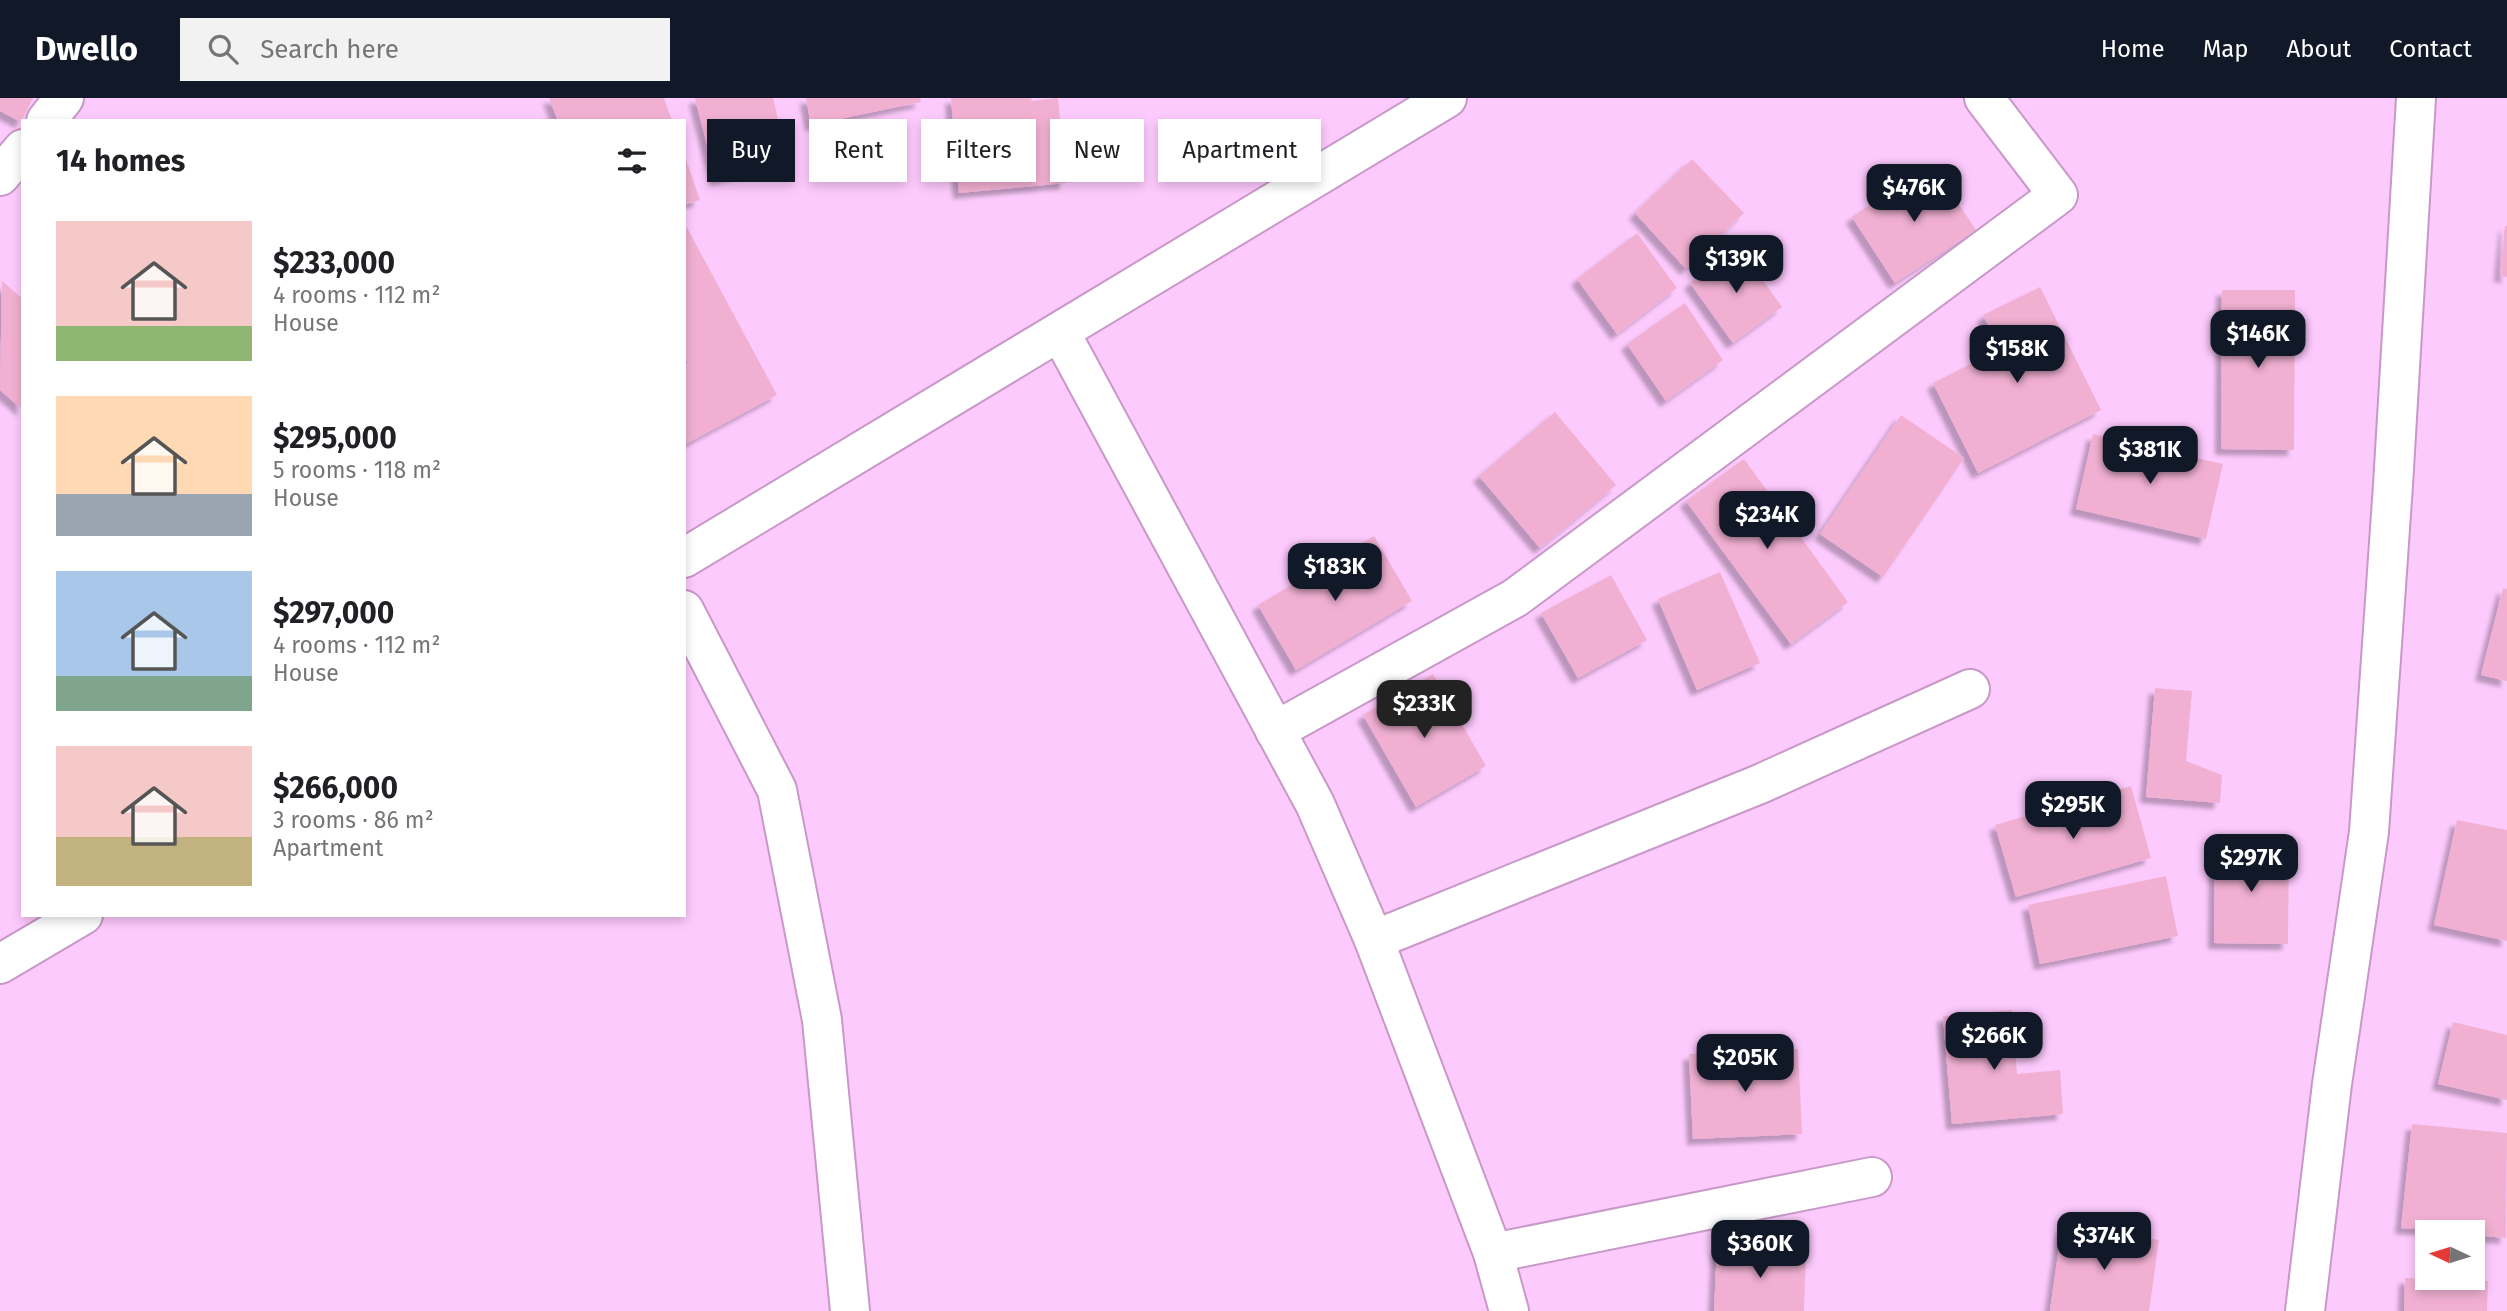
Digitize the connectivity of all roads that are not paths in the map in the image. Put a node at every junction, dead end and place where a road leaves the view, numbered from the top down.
1 (64, 98) edge
2 (1447, 98) edge
3 (1984, 98) edge
4 (2416, 98) edge
5 (48, 119) edge
6 (21, 151) edge
7 (0, 176) edge
8 (1060, 332) junction
9 (686, 557) edge
10 (686, 614) edge
11 (1970, 689) dead end
12 (1275, 731) junction
13 (80, 917) edge
14 (1374, 940) junction
15 (0, 964) edge
16 (1872, 1177) dead end
17 (1493, 1253) junction
18 (850, 1311) edge
19 (1509, 1311) edge
20 (2305, 1311) edge

1 - 5 street
2 - 8 street
3 - 12 street
4 - 20 street
6 - 7 street
8 - 9 street
8 - 12 street
10 - 18 street
11 - 14 street
12 - 14 street
13 - 15 street
14 - 17 street
16 - 17 street
17 - 19 street

